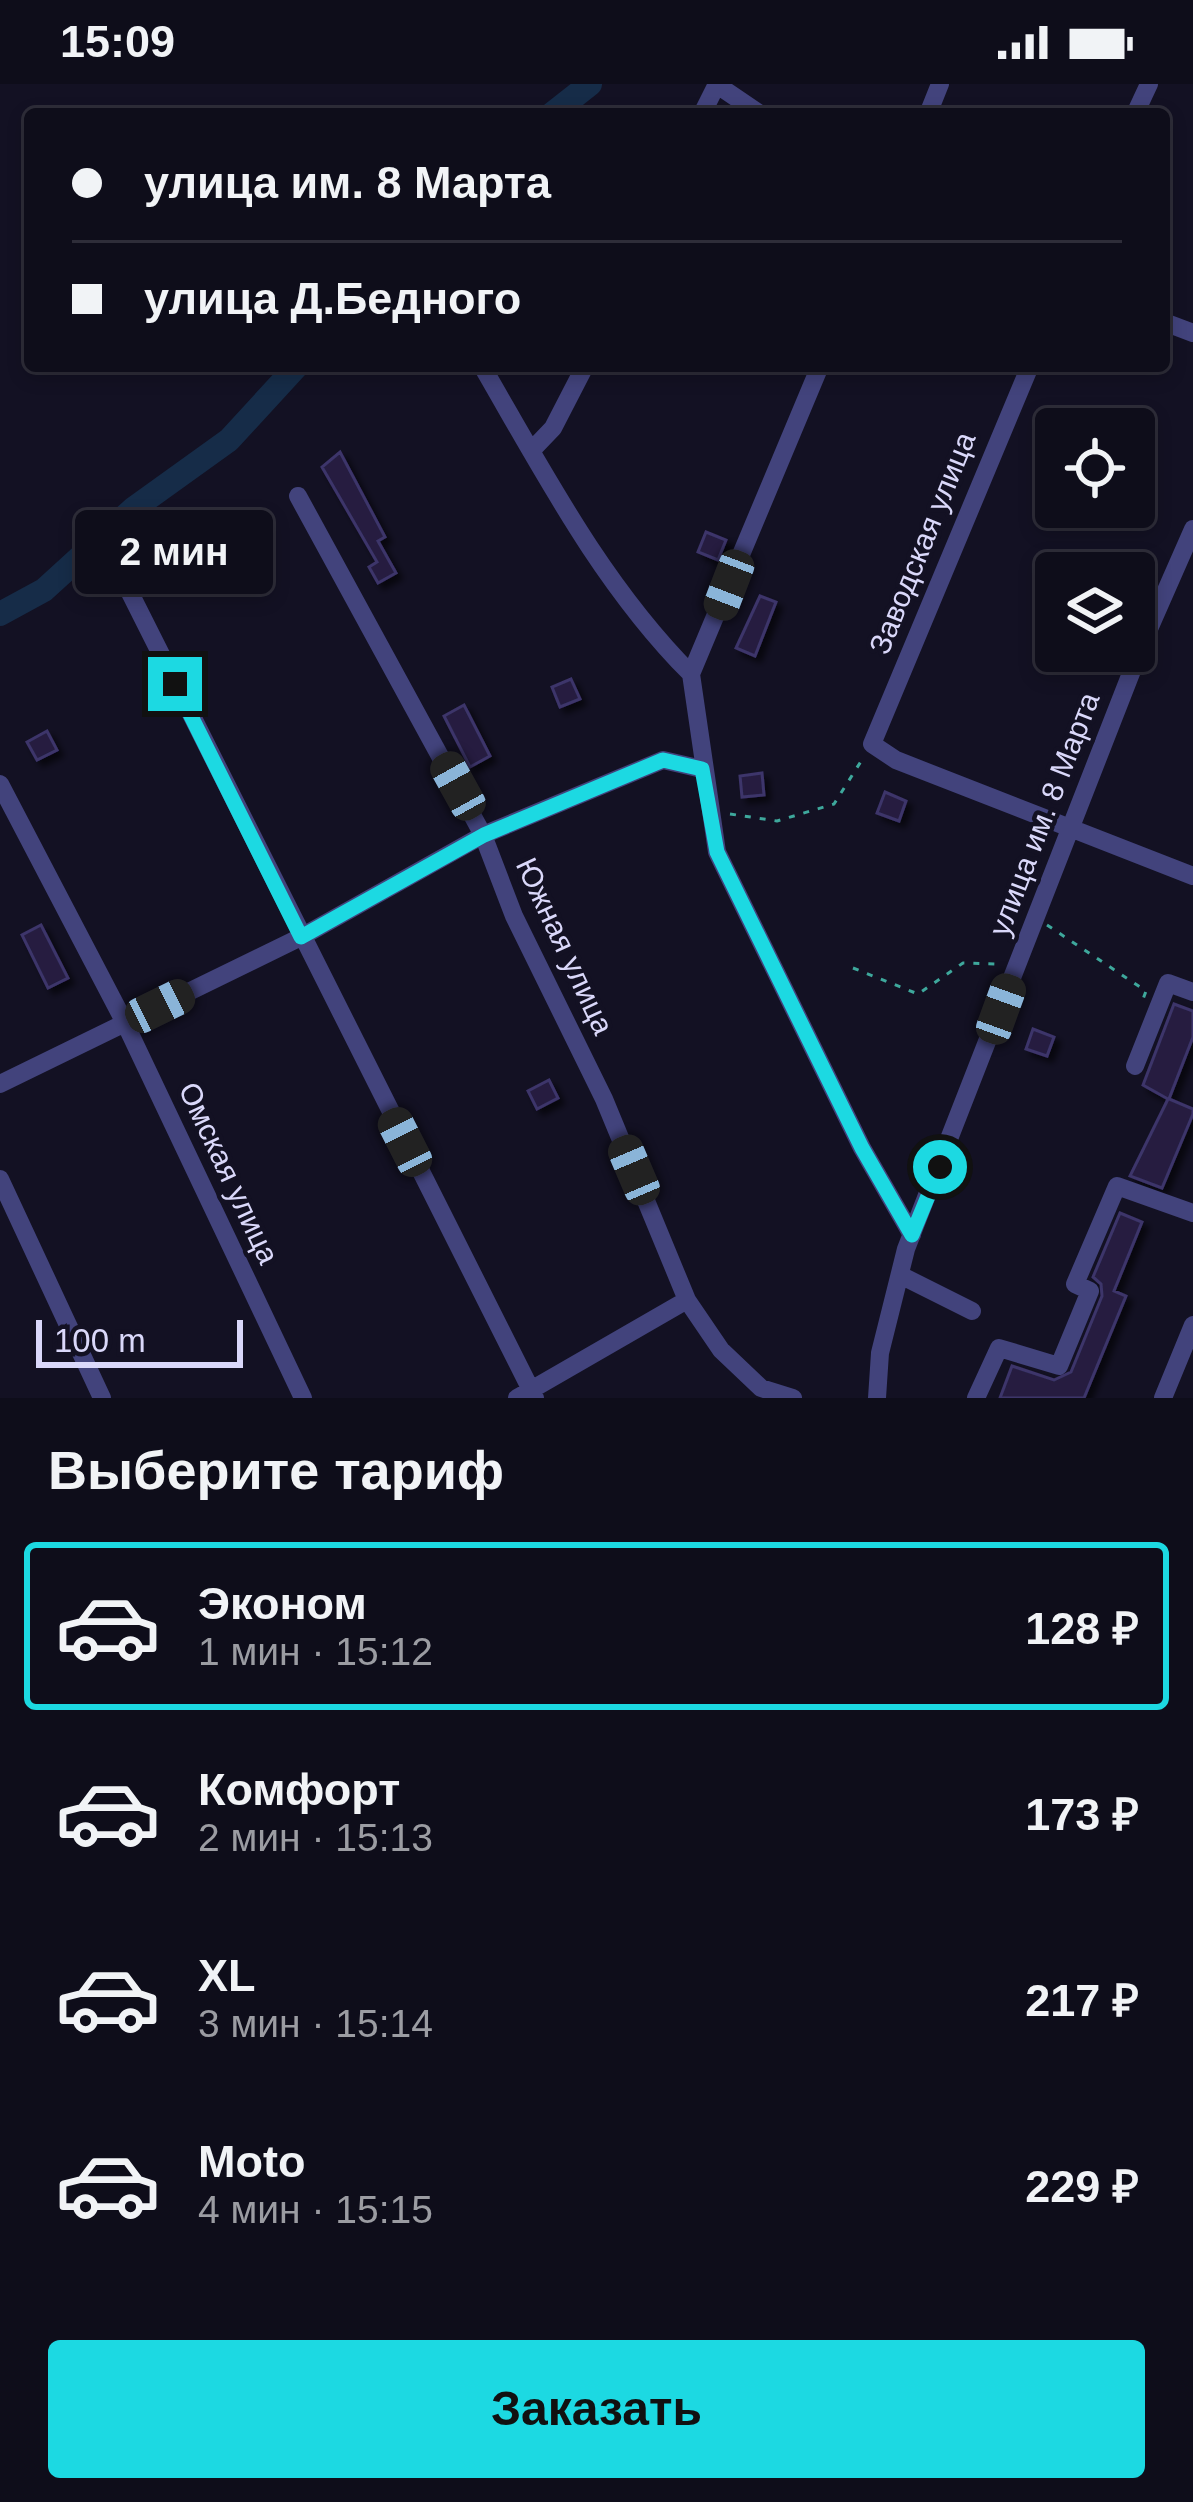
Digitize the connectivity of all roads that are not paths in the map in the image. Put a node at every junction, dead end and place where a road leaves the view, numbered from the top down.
1 (717, 84) edge
2 (751, 108) edge
3 (485, 372) edge
4 (582, 372) edge
5 (817, 372) edge
6 (1027, 372) edge
7 (531, 451) junction
8 (298, 496) dead end
9 (1193, 530) edge
10 (112, 557) dead end
11 (691, 674) junction
12 (702, 769) junction
13 (0, 784) edge
14 (1070, 829) junction
15 (484, 835) junction
16 (1193, 876) edge
17 (301, 937) junction
18 (1193, 992) edge
19 (124, 1023) junction
20 (1135, 1066) dead end
21 (0, 1084) edge
22 (0, 1179) edge
23 (1191, 1208) edge
24 (912, 1235) junction
25 (900, 1275) junction
26 (687, 1300) junction
27 (972, 1311) dead end
28 (1193, 1325) edge
29 (528, 1395) edge
30 (102, 1398) edge
31 (303, 1398) edge
32 (793, 1398) edge
33 (877, 1398) edge
34 (976, 1398) edge
35 (1163, 1398) edge

1 - 2 street
3 - 7 street
4 - 7 street
5 - 11 street
6 - 14 street, Заводская улица
7 - 11 street
8 - 15 street, Южная улица
9 - 14 street, улица им. 8 Марта
10 - 17 street
11 - 12 street
12 - 15 street
12 - 24 street
13 - 19 street, Омская улица
14 - 16 street
14 - 24 street, улица им. 8 Марта
15 - 17 street
15 - 26 street, Южная улица
17 - 19 street
17 - 29 street
18 - 20 street
19 - 21 street
19 - 31 street, Омская улица
22 - 30 street
23 - 34 street
24 - 25 street, улица им. 8 Марта
25 - 27 street
25 - 33 street, улица им. 8 Марта
26 - 29 street
26 - 32 street, Южная улица
28 - 35 street

